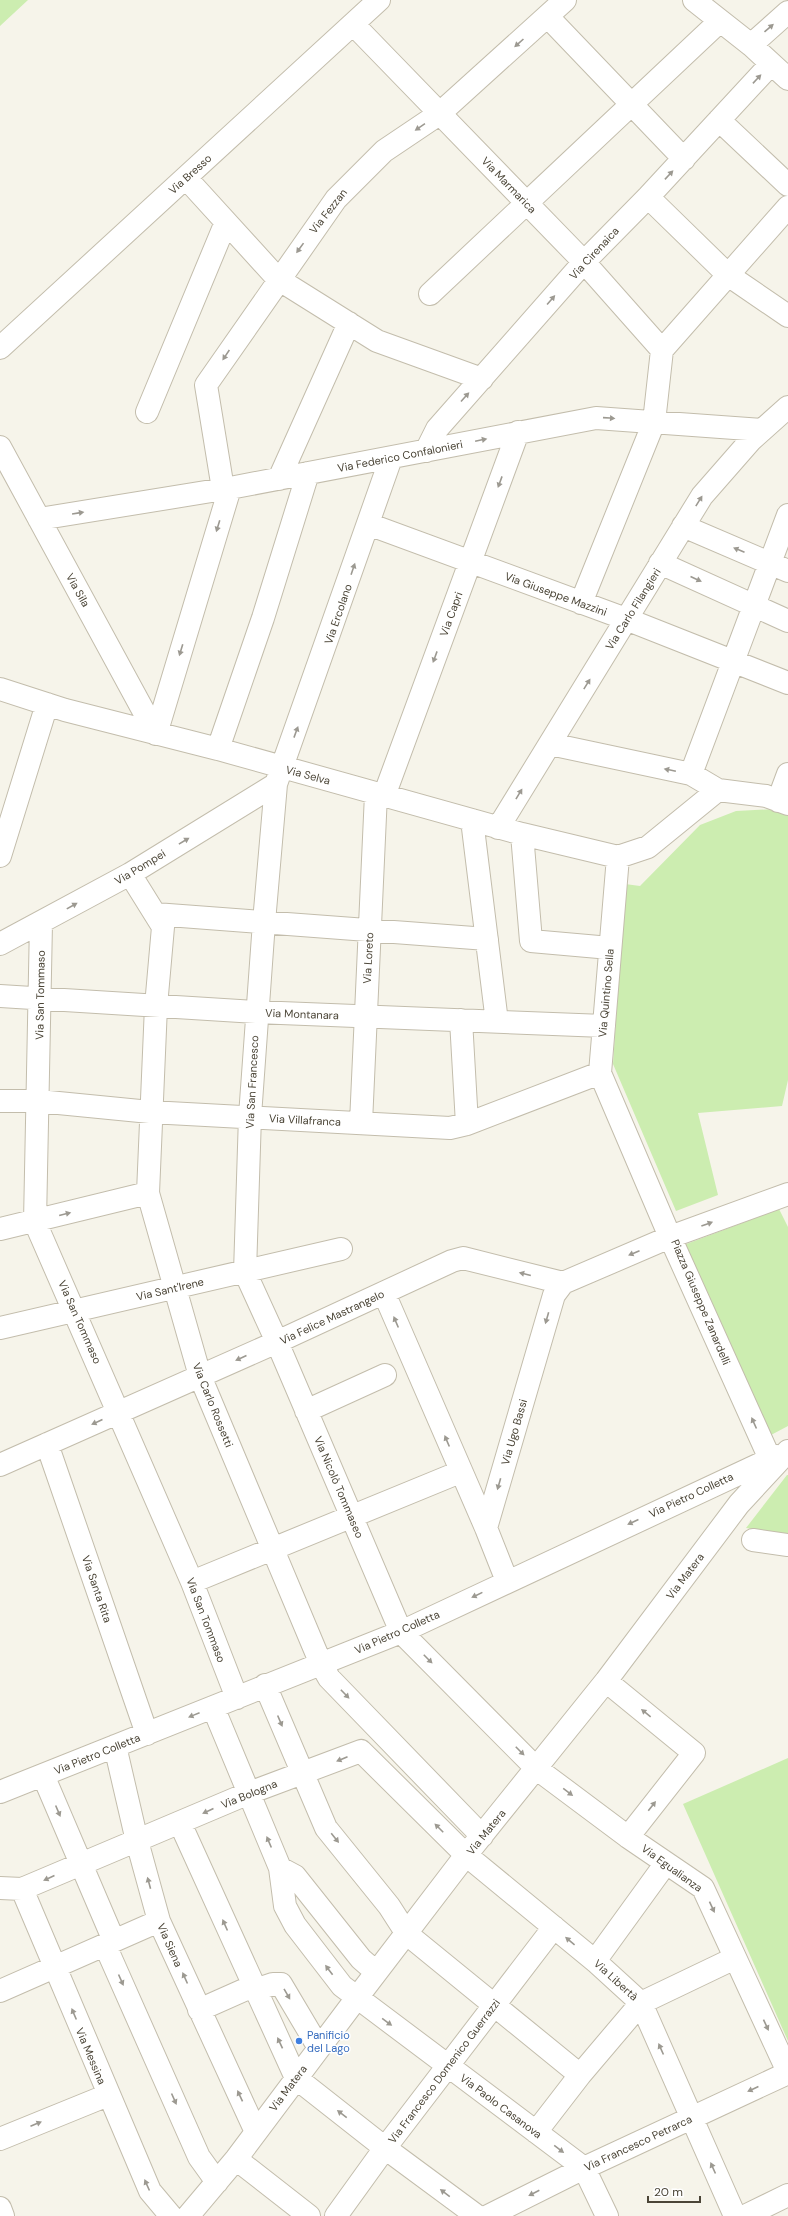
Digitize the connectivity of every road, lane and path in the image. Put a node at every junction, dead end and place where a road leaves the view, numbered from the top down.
1 (379, 0) edge
2 (565, 0) edge
3 (694, 0) edge
4 (788, 12) edge
5 (548, 17) junction
6 (720, 21) junction
7 (353, 24) junction
8 (750, 45) junction
9 (771, 64) junction
10 (788, 79) edge
11 (632, 104) junction
12 (439, 114) junction
13 (719, 120) junction
14 (684, 159) junction
15 (186, 178) junction
16 (788, 185) edge
17 (648, 197) junction
18 (526, 203) junction
19 (788, 207) edge
20 (226, 222) junction
21 (584, 262) junction
22 (728, 276) junction
23 (278, 279) junction
24 (430, 294) dead end
25 (788, 316) edge
26 (349, 323) junction
27 (0, 348) edge
28 (662, 350) junction
29 (482, 379) junction
30 (788, 407) edge
31 (147, 412) dead end
32 (654, 422) junction
33 (762, 430) junction
34 (518, 432) junction
35 (0, 447) edge
36 (426, 451) junction
37 (391, 458) junction
38 (308, 473) junction
39 (279, 479) junction
40 (226, 489) junction
41 (788, 515) edge
42 (39, 519) junction
43 (368, 524) junction
44 (683, 526) junction
45 (470, 562) junction
46 (660, 563) junction
47 (779, 567) edge
48 (581, 603) junction
49 (754, 606) junction
50 (626, 619) junction
51 (788, 621) edge
52 (734, 660) junction
53 (788, 683) edge
54 (0, 689) edge
55 (47, 704) junction
56 (156, 734) junction
57 (550, 744) junction
58 (218, 749) junction
59 (691, 774) junction
60 (788, 774) edge
61 (280, 776) junction
62 (718, 790) junction
63 (380, 795) junction
64 (783, 802) edge
65 (472, 820) junction
66 (498, 828) junction
67 (522, 834) junction
68 (0, 856) edge
69 (618, 857) junction
70 (130, 874) junction
71 (155, 914) junction
72 (264, 922) junction
73 (41, 923) junction
74 (370, 930) junction
75 (486, 939) junction
76 (0, 944) edge
77 (610, 948) junction
78 (0, 996) edge
79 (40, 998) junction
80 (156, 1006) junction
81 (256, 1012) junction
82 (366, 1017) junction
83 (461, 1020) junction
84 (497, 1022) junction
85 (604, 1026) junction
86 (600, 1073) junction
87 (0, 1101) edge
88 (38, 1101) junction
89 (150, 1112) junction
90 (250, 1116) junction
91 (361, 1123) junction
92 (467, 1124) junction
93 (148, 1193) junction
94 (788, 1194) edge
95 (35, 1222) junction
96 (0, 1229) edge
97 (670, 1237) junction
98 (340, 1249) dead end
99 (245, 1272) junction
100 (563, 1284) junction
101 (174, 1289) junction
102 (384, 1293) junction
103 (75, 1310) junction
104 (0, 1328) edge
105 (277, 1342) junction
106 (385, 1375) dead end
107 (200, 1376) junction
108 (306, 1410) junction
109 (119, 1412) junction
110 (47, 1444) junction
111 (781, 1454) edge
112 (0, 1465) edge
113 (460, 1472) junction
114 (352, 1518) junction
115 (486, 1528) junction
116 (753, 1540) dead end
117 (788, 1545) edge
118 (273, 1550) junction
119 (507, 1581) junction
120 (192, 1582) junction
121 (401, 1632) junction
122 (321, 1664) junction
123 (606, 1681) junction
124 (265, 1685) junction
125 (237, 1698) junction
126 (213, 1707) junction
127 (147, 1734) junction
128 (115, 1746) junction
129 (537, 1769) junction
130 (302, 1774) junction
131 (43, 1775) junction
132 (0, 1792) edge
133 (248, 1793) junction
134 (180, 1823) junction
135 (482, 1836) junction
136 (628, 1836) junction
137 (137, 1841) junction
138 (466, 1855) junction
139 (666, 1863) junction
140 (81, 1864) junction
141 (280, 1868) junction
142 (0, 1888) edge
143 (22, 1890) junction
144 (159, 1921) junction
145 (554, 1927) junction
146 (407, 1934) junction
147 (109, 1943) junction
148 (735, 1958) junction
149 (595, 1961) junction
150 (54, 1967) junction
151 (376, 1972) junction
152 (254, 1988) junction
153 (0, 1991) edge
154 (356, 1999) junction
155 (641, 2002) junction
156 (494, 2005) junction
157 (199, 2010) junction
158 (319, 2048) junction
159 (448, 2066) junction
160 (788, 2072) edge
161 (580, 2075) junction
162 (296, 2078) junction
163 (108, 2094) junction
164 (691, 2118) junction
165 (256, 2132) junction
166 (536, 2132) junction
167 (0, 2139) edge
168 (385, 2148) junction
169 (236, 2159) junction
170 (584, 2168) junction
171 (217, 2182) junction
172 (788, 2195) edge
173 (0, 2208) edge
174 (3, 2216) edge
175 (171, 2216) edge
176 (188, 2216) edge
177 (309, 2216) edge
178 (336, 2216) edge
179 (476, 2216) edge
180 (488, 2216) edge
181 (607, 2216) edge
182 (735, 2216) edge
183 (745, 2216) edge

1 - 7 street, Via Bresso
2 - 5 street, Via Fezzan
3 - 6 street
8 -> 4 street
5 - 11 street
5 -> 12 street, Via Fezzan
6 - 8 street
6 - 11 street
7 - 12 street, Via Marmarica
7 - 15 street, Via Bresso
8 - 9 street
9 - 10 street
13 -> 9 street, Via Cirenaica
11 - 14 street
11 - 18 street
12 - 18 street, Via Marmarica
12 -> 23 street, Via Fezzan
13 - 14 street, Via Cirenaica
13 - 16 street
17 -> 14 street, Via Cirenaica
15 - 20 street
15 - 27 street, Via Bresso
17 - 21 street, Via Cirenaica
17 - 22 street
18 - 21 street, Via Marmarica
18 - 24 street
19 - 22 street
20 - 23 street
20 - 31 street
21 - 28 street, Via Marmarica
29 -> 21 street, Via Cirenaica
22 - 25 street
22 - 28 street
23 - 26 street
23 -> 40 street, Via Fezzan
26 - 29 street
26 - 39 street
28 - 32 street
36 -> 29 street, Via Cirenaica
30 - 33 street, Via Carlo Filangieri
32 - 33 street, Via Federico Confalonieri
34 -> 32 street, Via Federico Confalonieri
32 - 48 street
44 -> 33 street, Via Carlo Filangieri
36 -> 34 street, Via Federico Confalonieri
34 -> 45 street, Via Capri
35 - 42 street, Via Sila
36 - 37 street, Via Federico Confalonieri
37 - 38 street, Via Federico Confalonieri
37 - 43 street, Via Ercolano
38 - 39 street, Via Federico Confalonieri
38 - 58 street
39 - 40 street, Via Federico Confalonieri
42 -> 40 street, Via Federico Confalonieri
40 -> 56 street
41 - 47 street
42 - 56 street, Via Sila
43 - 45 street, Via Giuseppe Mazzini
61 -> 43 street, Via Ercolano
44 - 46 street, Via Carlo Filangieri
47 -> 44 street
45 - 48 street, Via Giuseppe Mazzini
45 -> 63 street, Via Capri
46 -> 49 street
46 - 50 street, Via Carlo Filangieri
47 - 49 street
48 - 50 street, Via Giuseppe Mazzini
49 - 51 street
49 - 52 street
50 - 52 street, Via Giuseppe Mazzini
57 -> 50 street, Via Carlo Filangieri
52 - 53 street, Via Giuseppe Mazzini
52 - 59 street
54 - 55 street, Via Selva
55 - 56 street, Via Selva
55 - 68 street
56 - 58 street, Via Selva
59 -> 57 street
66 -> 57 street, Via Carlo Filangieri
58 - 61 street, Via Selva
59 - 62 street
60 - 64 street
61 - 63 street, Via Selva
70 -> 61 street, Via Pompei
61 - 72 street, Via San Francesco
62 - 64 street
62 - 69 street
63 - 65 street, Via Selva
63 - 74 street, Via Loreto
65 - 66 street, Via Selva
65 - 75 street
66 - 67 street, Via Selva
67 - 69 street, Via Selva
67 - 77 street
69 - 77 street, Via Quintino Sella
70 - 71 street, Via Carlo Rossetti
73 -> 70 street, Via Pompei
71 - 72 street
71 - 80 street, Via Carlo Rossetti
72 - 74 street
72 - 81 street, Via San Francesco
73 - 76 street, Via Pompei
73 - 79 street, Via San Tommaso
74 - 75 street
74 - 82 street, Via Loreto
75 - 84 street
77 - 85 street, Via Quintino Sella
78 - 79 street, Via Montanara
79 - 80 street, Via Montanara
79 - 88 street, Via San Tommaso
80 - 81 street, Via Montanara
80 - 89 street, Via Carlo Rossetti
81 - 82 street, Via Montanara
81 - 90 street, Via San Francesco
82 - 83 street, Via Montanara
82 - 91 street, Via Loreto
83 - 84 street, Via Montanara
83 - 92 street
84 - 85 street, Via Montanara
85 - 86 street, Via Quintino Sella
86 - 92 street, Via Villafranca
86 - 97 street, Via Quintino Sella
87 - 88 street, Via Villafranca
88 - 89 street, Via Villafranca
88 - 95 street, Via San Tommaso
89 - 90 street, Via Villafranca
89 - 93 street, Via Carlo Rossetti
90 - 91 street, Via Villafranca
90 - 99 street, Via San Francesco
91 - 92 street, Via Villafranca
95 -> 93 street
93 - 101 street, Via Carlo Rossetti
97 -> 94 street, Piazza Giuseppe Zanardelli
95 - 96 street
95 - 103 street, Via San Tommaso
97 -> 100 street
111 -> 97 street, Piazza Giuseppe Zanardelli
98 - 99 street, Via Sant'Irene
99 - 101 street, Via Sant'Irene
99 - 105 street, Via San Francesco
100 -> 102 street, Via Felice Mastrangelo
100 -> 115 street, Via Ugo Bassi
101 - 103 street, Via Sant'Irene
101 - 107 street, Via Carlo Rossetti
102 - 105 street, Via Felice Mastrangelo
113 -> 102 street
103 - 104 street, Via Sant'Irene
103 - 109 street, Via San Tommaso
105 -> 107 street, Via Felice Mastrangelo
105 - 108 street, Via Nicolò Tommaseo
106 - 108 street
107 - 109 street, Via Felice Mastrangelo
107 - 118 street, Via Carlo Rossetti
108 - 114 street, Via Nicolò Tommaseo
109 -> 110 street, Via Felice Mastrangelo
109 - 120 street, Via San Tommaso
110 - 112 street, Via Felice Mastrangelo
110 - 127 street, Via Santa Rita
111 -> 119 street, Via Pietro Colletta
111 - 123 street, Via Matera
113 - 114 street
113 - 115 street
114 - 118 street
114 - 121 street, Via Nicolò Tommaseo
115 - 119 street
116 - 117 street
118 - 120 street
118 - 122 street, Via Carlo Rossetti
119 -> 121 street, Via Pietro Colletta
120 - 125 street, Via San Tommaso
121 - 122 street, Via Pietro Colletta
121 -> 129 street, Via Egualianza
122 - 124 street, Via Pietro Colletta
122 -> 135 street, Via Carlo Rossetti
123 - 129 street, Via Matera
136 -> 123 street
124 - 125 street, Via Pietro Colletta
124 -> 130 street
125 - 126 street, Via Pietro Colletta
126 -> 127 street, Via Pietro Colletta
126 - 133 street, Via Paolo Casanova
127 - 128 street, Via Pietro Colletta
128 - 131 street, Via Pietro Colletta
128 - 137 street, Via Siena
129 - 135 street, Via Matera
129 -> 136 street, Via Egualianza
130 - 133 street, Via Bologna
138 -> 130 street, Via Bologna
130 -> 146 street
131 - 132 street, Via Pietro Colletta
131 -> 140 street
133 -> 134 street, Via Bologna
141 -> 133 street, Via Paolo Casanova
134 - 137 street, Via Bologna
152 -> 134 street
135 - 138 street, Via Matera
136 - 139 street, Via Egualianza
137 - 140 street, Via Bologna
144 -> 137 street, Via Siena
138 - 145 street, Via Libertà
138 - 146 street, Via Matera
139 -> 148 street, Via Egualianza
139 - 149 street
140 -> 143 street, Via Bologna
140 - 147 street
141 - 151 street
154 -> 141 street, Via Paolo Casanova
142 - 143 street, Via Bologna
143 - 150 street, Via Messina
144 - 147 street
157 -> 144 street, Via Siena
149 -> 145 street, Via Libertà
145 - 156 street, Via Francesco Domenico Guerrazzi
146 - 151 street, Via Matera
146 - 156 street
147 - 150 street
147 -> 171 street
148 - 155 street
148 -> 160 street, Via Egualianza
149 - 155 street, Via Libertà
150 - 153 street
163 -> 150 street, Via Messina
151 - 154 street, Via Matera
152 - 157 street
152 -> 158 street
162 -> 152 street
154 - 158 street, Via Matera
154 -> 159 street, Via Paolo Casanova
155 - 161 street
164 -> 155 street, Via Libertà
156 - 159 street, Via Francesco Domenico Guerrazzi
156 - 161 street
165 -> 157 street, Via Siena
158 - 162 street, Via Matera
159 - 166 street, Via Paolo Casanova
159 - 168 street, Via Francesco Domenico Guerrazzi
160 -> 164 street, Via Francesco Petrarca
161 - 166 street
162 - 165 street, Via Matera
168 -> 162 street
167 -> 163 street
175 -> 163 street, Via Messina
164 - 170 street, Via Francesco Petrarca
182 -> 164 street, Via Libertà
165 - 169 street, Via Matera
166 -> 170 street, Via Paolo Casanova
168 - 178 street, Via Francesco Domenico Guerrazzi
179 -> 168 street
169 - 171 street, Via Matera
169 - 177 street
170 -> 180 street, Via Francesco Petrarca
170 - 181 street, Via Paolo Casanova
171 - 176 street, Via Matera
172 - 183 street
173 - 174 street

